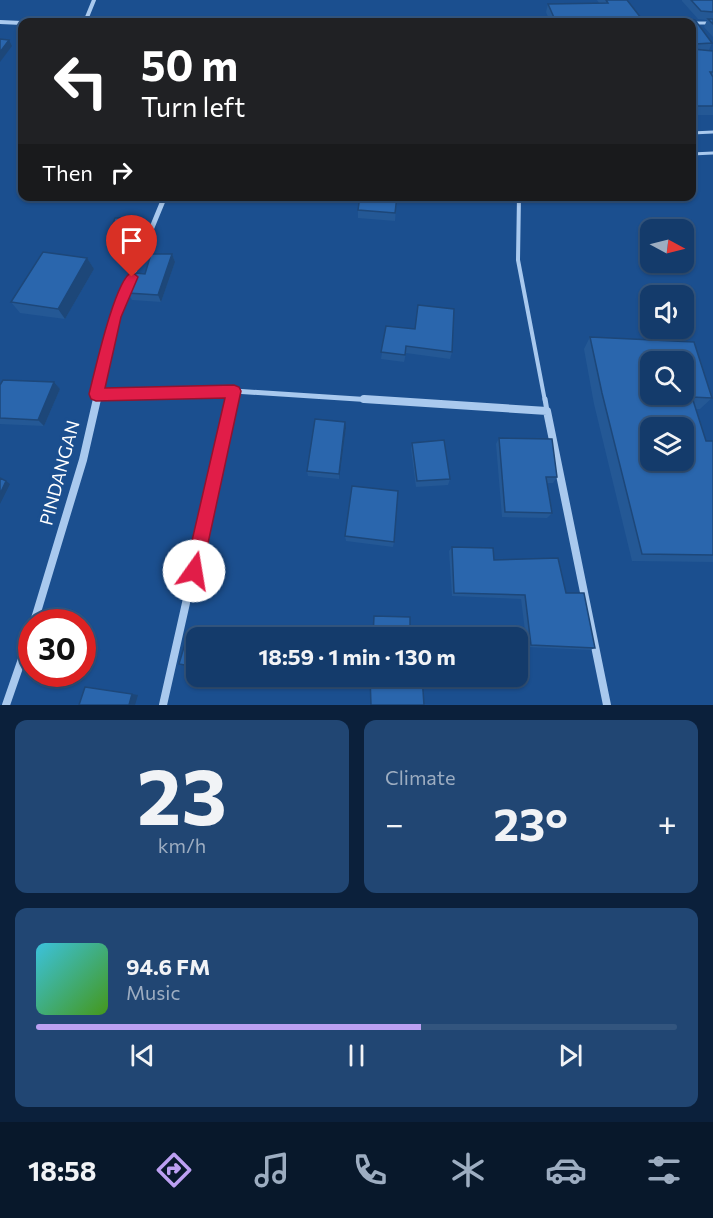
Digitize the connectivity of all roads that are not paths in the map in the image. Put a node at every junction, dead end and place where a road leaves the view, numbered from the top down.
1 (94, 0) edge
2 (87, 18) edge
3 (0, 22) edge
4 (18, 23) edge
5 (696, 23) edge
6 (713, 23) edge
7 (713, 132) edge
8 (696, 133) edge
9 (713, 153) edge
10 (696, 154) edge
11 (163, 201) edge
12 (519, 201) edge
13 (234, 391) junction
14 (96, 394) junction
15 (547, 411) junction
16 (38, 609) edge
17 (18, 670) edge
18 (6, 705) edge
19 (163, 705) edge
20 (607, 705) edge

1 - 2 street
3 - 4 street
5 - 6 lane
7 - 8 lane
9 - 10 lane
11 - 14 street, PINDANGAN
12 - 15 lane
13 - 14 street
13 - 15 street
13 - 19 street
14 - 16 street, PINDANGAN
15 - 20 street
17 - 18 street

